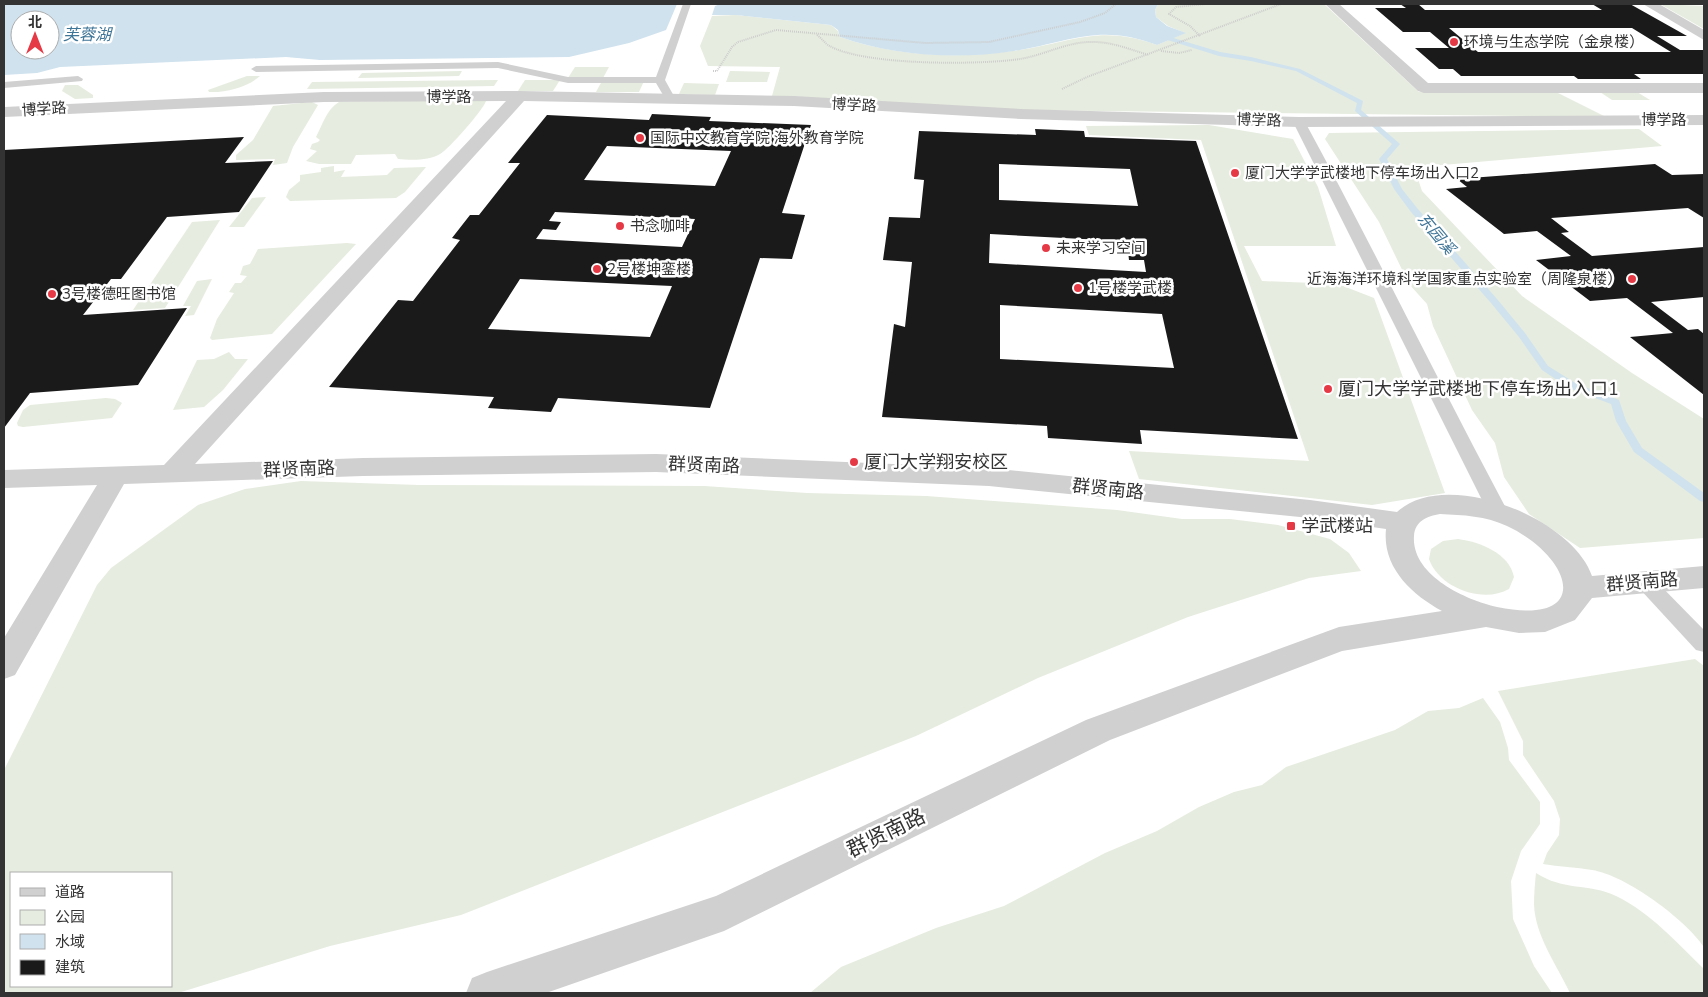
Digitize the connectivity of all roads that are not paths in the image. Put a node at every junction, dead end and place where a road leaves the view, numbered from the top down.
1 (687, 4) edge
2 (1331, 4) edge
3 (1650, 4) edge
4 (1704, 19) edge
5 (1676, 20) junction
6 (1704, 36) edge
7 (256, 69) dead end
8 (661, 76) junction
9 (78, 79) dead end
10 (4, 84) edge
11 (1576, 88) junction
12 (1646, 88) junction
13 (1704, 88) edge
14 (520, 96) junction
15 (670, 98) junction
16 (4, 112) edge
17 (1619, 120) junction
18 (1699, 120) edge
19 (1299, 122) junction
20 (172, 473) junction
21 (116, 475) junction
22 (4, 479) edge
23 (1498, 512) junction
24 (1402, 522) junction
25 (1704, 577) edge
26 (1645, 582) junction
27 (1580, 588) junction
28 (1485, 616) junction
29 (1704, 644) edge
30 (4, 666) edge
31 (487, 993) edge

1 - 8 lane
2 - 11 street
3 - 5 street
4 - 5 street
5 - 6 street
7 - 8 lane
8 - 15 lane
9 - 10 lane
11 - 12 street
11 - 17 street
12 - 13 street
12 - 18 street
14 - 15 street, 博学路
14 - 16 street, 博学路
14 - 20 street
15 - 19 street, 博学路
17 - 18 street, 博学路
17 - 19 street, 博学路
19 - 23 lane
20 - 21 street, 群贤南路
20 - 24 street, 群贤南路
21 - 22 street, 群贤南路
21 - 30 street
23 - 24 street
23 - 27 street
24 - 28 street
25 - 26 street, 群贤南路
26 - 27 street, 群贤南路
26 - 29 lane
27 - 28 street
28 - 31 street, 群贤南路

